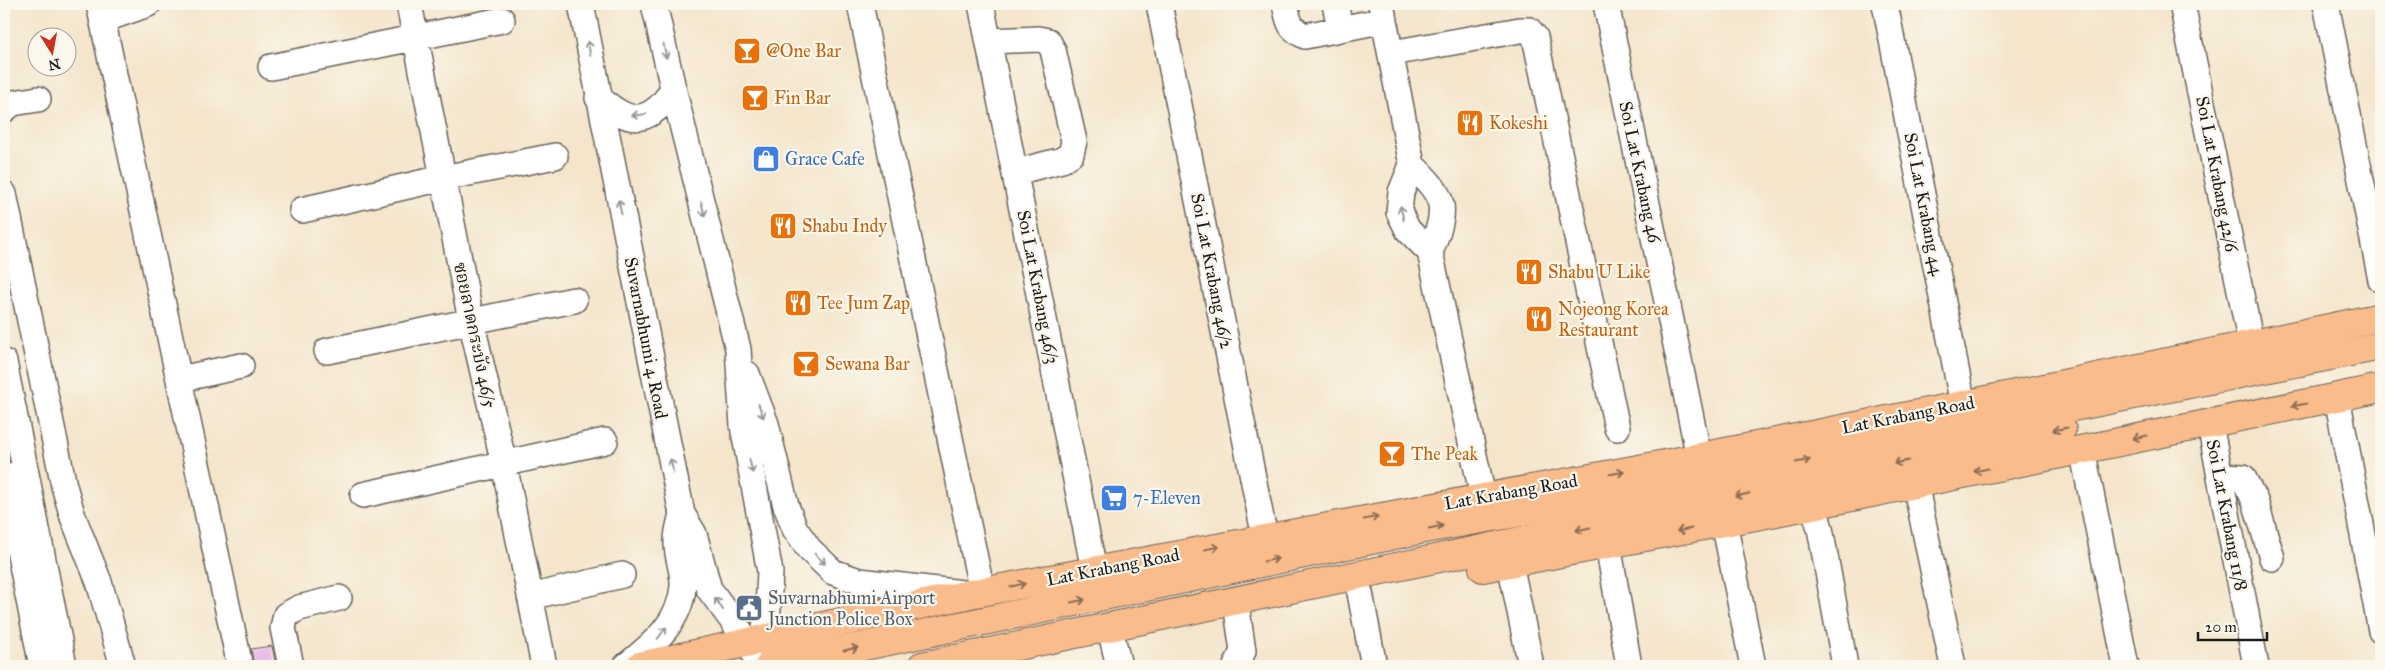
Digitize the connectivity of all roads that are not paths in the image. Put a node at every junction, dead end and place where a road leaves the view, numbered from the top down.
1 (148, 4) edge
2 (409, 4) edge
3 (582, 4) edge
4 (654, 4) edge
5 (860, 4) edge
6 (981, 4) edge
7 (1159, 4) edge
8 (1285, 4) edge
9 (1606, 4) edge
10 (1884, 4) edge
11 (2182, 4) edge
12 (2326, 4) edge
13 (101, 12) edge
14 (1383, 12) edge
15 (1338, 15) edge
16 (502, 20) dead end
17 (415, 36) junction
18 (989, 41) junction
19 (1392, 53) junction
20 (272, 67) dead end
21 (672, 88) junction
22 (598, 98) junction
23 (38, 99) dead end
24 (4, 110) edge
25 (555, 156) dead end
26 (1412, 166) junction
27 (1016, 172) junction
28 (443, 178) junction
29 (4, 194) edge
30 (302, 210) dead end
31 (1430, 252) junction
32 (2381, 280) edge
33 (574, 300) dead end
34 (2381, 317) edge
35 (471, 320) junction
36 (2251, 344) junction
37 (2381, 346) edge
38 (738, 348) junction
39 (327, 351) dead end
40 (2381, 360) edge
41 (4, 362) edge
42 (241, 366) dead end
43 (180, 379) junction
44 (2381, 388) edge
45 (2337, 397) junction
46 (1963, 405) junction
47 (2210, 424) junction
48 (1617, 428) dead end
49 (605, 441) dead end
50 (2082, 449) junction
51 (1699, 457) junction
52 (504, 464) junction
53 (4, 474) edge
54 (2220, 476) junction
55 (1915, 484) junction
56 (363, 495) dead end
57 (1483, 497) junction
58 (1813, 505) junction
59 (682, 514) junction
60 (1724, 522) junction
61 (1265, 538) junction
62 (1608, 544) junction
63 (2272, 558) dead end
64 (1510, 563) junction
65 (1094, 570) junction
66 (622, 575) dead end
67 (976, 593) junction
68 (1360, 593) junction
69 (530, 597) junction
70 (339, 598) dead end
71 (1238, 617) junction
72 (2381, 632) edge
73 (1116, 654) edge
74 (758, 656) edge
75 (42, 666) edge
76 (64, 666) edge
77 (122, 666) edge
78 (240, 666) edge
79 (291, 666) edge
80 (544, 666) edge
81 (626, 666) edge
82 (640, 666) edge
83 (922, 666) edge
84 (993, 666) edge
85 (1236, 666) edge
86 (1374, 666) edge
87 (1531, 666) edge
88 (1629, 666) edge
89 (1753, 666) edge
90 (1845, 666) edge
91 (1953, 666) edge
92 (2126, 666) edge
93 (2256, 666) edge

1 - 13 street
2 - 17 street, ซอยลาดกระบัง 46/5
22 -> 3 street, Suvarnabhumi 4 Road
4 -> 21 street
5 - 67 street
6 - 18 street, Soi Lat Krabang 46/3
7 - 61 street, Soi Lat Krabang 46/2
8 - 15 street
9 - 51 street, Soi Lat Krabang 46
10 - 46 street, Soi Lat Krabang 44
11 - 36 street, Soi Lat Krabang 42/6
12 - 32 street
13 - 43 street
14 - 15 street
14 - 19 street
16 - 17 street
17 - 20 street
17 - 28 street, ซอยลาดกระบัง 46/5
18 - 27 street, Soi Lat Krabang 46/3
18 - 27 street
19 - 26 street
19 - 48 street
21 -> 22 street
21 -> 38 street
59 -> 22 street, Suvarnabhumi 4 Road
23 - 24 street
25 - 28 street
26 - 31 street
31 -> 26 street
27 - 65 street, Soi Lat Krabang 46/3
28 - 30 street
28 - 35 street, ซอยลาดกระบัง 46/5
29 - 77 street
31 - 57 street
33 - 35 street
34 - 36 main road, Lat Krabang Road
35 - 39 street
35 - 52 street, ซอยลาดกระบัง 46/5
36 - 46 main road, Lat Krabang Road
74 -> 37 main road
38 -> 67 street
38 -> 74 street
40 -> 83 main road
41 - 76 street
42 - 43 street
43 - 78 street
44 - 45 main road
45 -> 47 main road
45 - 72 street
46 - 51 main road, Lat Krabang Road
47 -> 50 main road
47 - 54 street, Soi Lat Krabang 11/8
49 - 52 street
50 -> 55 main road
50 - 92 street
57 -> 51 main road, Lat Krabang Road
52 - 56 street
52 - 69 street, ซอยลาดกระบัง 46/5
53 - 75 street
54 - 63 street
54 - 93 street, Soi Lat Krabang 11/8
55 - 58 main road
55 - 91 street
61 -> 57 main road, Lat Krabang Road
58 - 60 main road
58 - 90 street
74 -> 59 street, Suvarnabhumi 4 Road
81 -> 59 street
60 -> 62 main road
60 - 89 street
65 -> 61 main road, Lat Krabang Road
62 - 64 main road
62 - 88 street
64 - 68 main road
64 - 87 street
67 -> 65 main road, Lat Krabang Road
66 - 69 street
67 - 74 main road, Lat Krabang Road
68 - 71 main road
68 - 86 street
69 - 80 street, ซอยลาดกระบัง 46/5
70 - 79 street
71 - 73 main road
71 - 85 street
73 - 84 main road
74 - 82 main road, Lat Krabang Road

